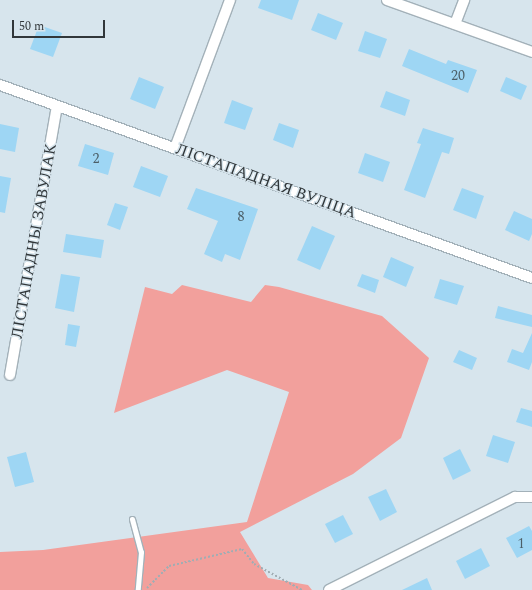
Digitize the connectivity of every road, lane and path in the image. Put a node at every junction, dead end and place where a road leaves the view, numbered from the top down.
1 (230, 0) edge
2 (387, 0) edge
3 (464, 0) edge
4 (455, 24) junction
5 (532, 52) edge
6 (0, 85) edge
7 (57, 107) junction
8 (175, 148) junction
9 (532, 278) edge
10 (10, 375) dead end
11 (532, 497) edge
12 (132, 519) dead end
13 (138, 590) edge
14 (145, 590) edge
15 (302, 590) edge
16 (329, 590) edge

1 - 8 street
2 - 4 street
3 - 4 street
4 - 5 street
6 - 7 street, ЛІСТАПАДНАЯ ВУЛІЦА
7 - 8 street, ЛІСТАПАДНАЯ ВУЛІЦА
7 - 10 street, ЛІСТАПАДНЫ ЗАВУЛАК
8 - 9 street, ЛІСТАПАДНАЯ ВУЛІЦА
11 - 16 street
12 - 13 lane
14 - 15 path

